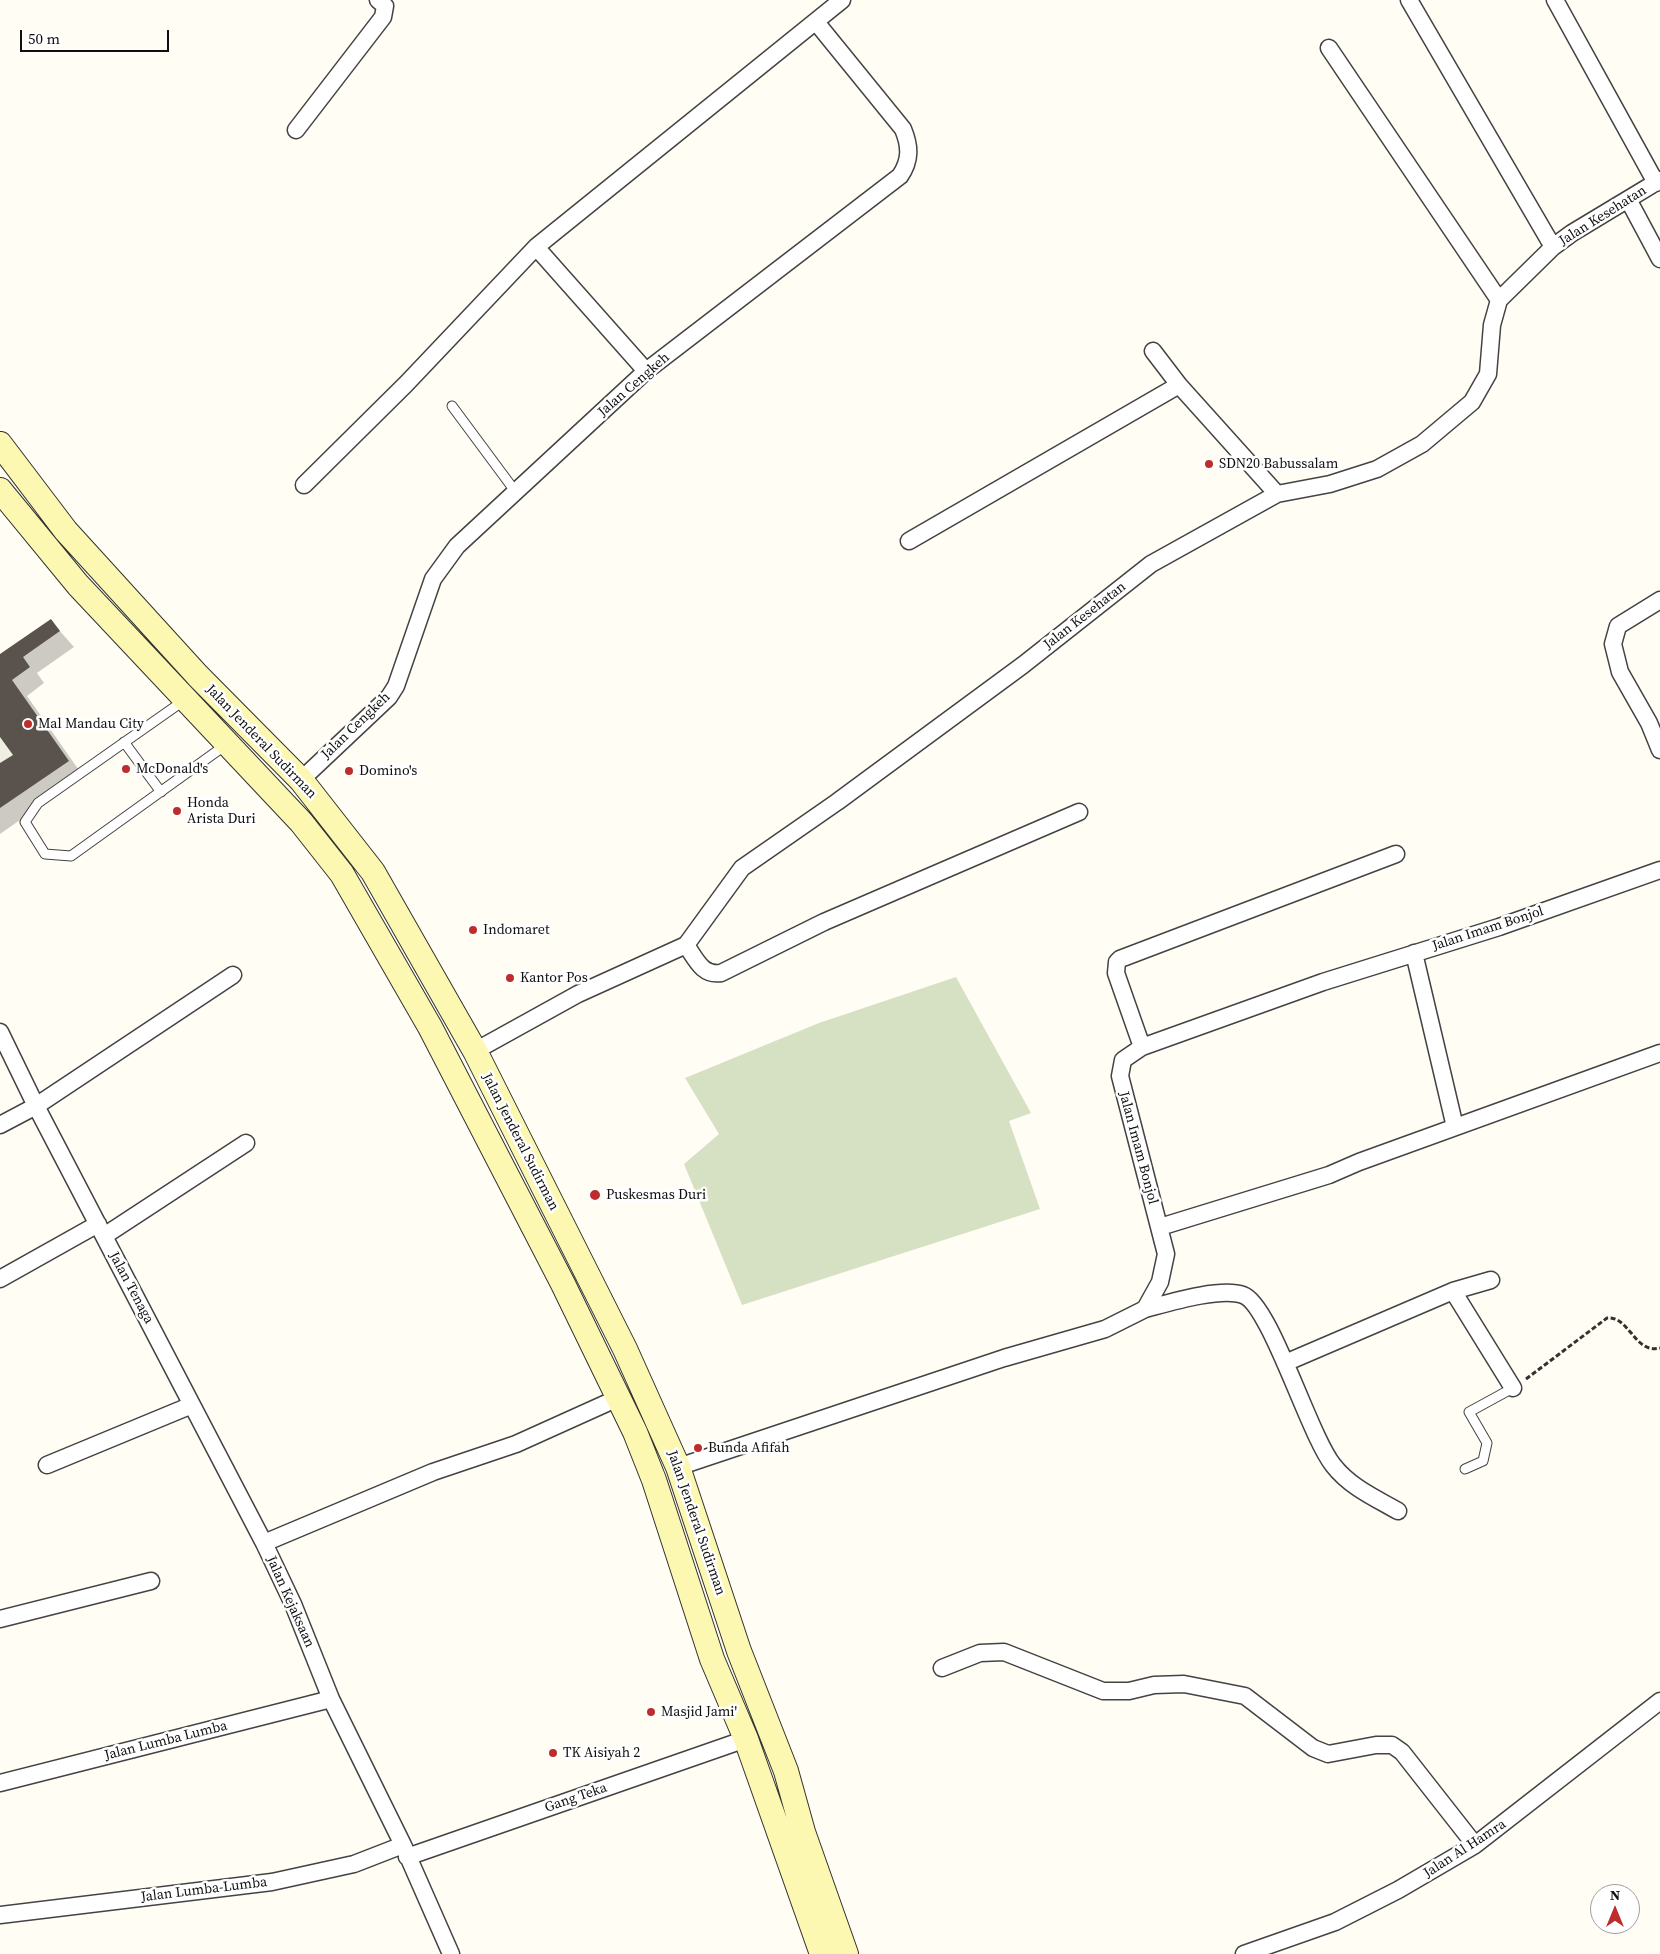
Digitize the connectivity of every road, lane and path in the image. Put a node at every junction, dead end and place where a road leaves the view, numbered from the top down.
1 (378, 0) edge
2 (1409, 0) edge
3 (1555, 0) edge
4 (835, 2) edge
5 (816, 22) junction
6 (1329, 48) dead end
7 (296, 130) dead end
8 (1658, 181) edge
9 (1629, 200) junction
10 (536, 247) junction
11 (1553, 247) junction
12 (1660, 259) edge
13 (1499, 300) junction
14 (1154, 351) dead end
15 (646, 371) junction
16 (1179, 385) junction
17 (452, 406) dead end
18 (0, 444) edge
19 (304, 485) dead end
20 (0, 490) edge
21 (515, 491) junction
22 (1277, 494) junction
23 (909, 541) dead end
24 (1660, 600) edge
25 (186, 699) junction
26 (124, 742) junction
27 (227, 744) junction
28 (1660, 750) edge
29 (301, 780) junction
30 (161, 792) junction
31 (1079, 812) dead end
32 (1396, 854) dead end
33 (1660, 870) edge
34 (686, 945) junction
35 (417, 948) junction
36 (1414, 953) junction
37 (392, 960) junction
38 (233, 976) dead end
39 (0, 1032) edge
40 (1142, 1047) junction
41 (475, 1051) junction
42 (1660, 1053) edge
43 (36, 1106) junction
44 (0, 1125) edge
45 (1456, 1127) junction
46 (246, 1143) dead end
47 (1160, 1227) junction
48 (101, 1230) junction
49 (0, 1279) edge
50 (1491, 1280) dead end
51 (1453, 1291) junction
52 (1145, 1309) junction
53 (1660, 1348) edge
54 (1285, 1363) junction
55 (1513, 1388) junction
56 (618, 1398) junction
57 (192, 1405) junction
58 (47, 1466) dead end
59 (678, 1467) junction
60 (1465, 1469) dead end
61 (1398, 1511) dead end
62 (264, 1543) junction
63 (150, 1582) dead end
64 (0, 1619) edge
65 (739, 1651) junction
66 (712, 1659) junction
67 (942, 1668) dead end
68 (331, 1700) junction
69 (1660, 1701) edge
70 (746, 1739) junction
71 (0, 1783) edge
72 (1475, 1845) junction
73 (405, 1851) junction
74 (0, 1915) edge
75 (451, 1954) edge
76 (822, 1954) edge
77 (846, 1954) edge
78 (1244, 1954) edge

1 - 7 street
2 - 11 street
3 - 8 street
4 - 5 street
5 - 10 street
5 - 15 street, Jalan Cengkeh
6 - 13 street
8 - 9 street, Jalan Kesehatan
9 - 11 street, Jalan Kesehatan
9 - 12 street
10 - 15 street
10 - 19 street
11 - 13 street, Jalan Kesehatan
13 - 22 street, Jalan Kesehatan
14 - 16 street
15 - 21 street, Jalan Cengkeh
16 - 22 street
16 - 23 street
17 - 21 lane
18 - 29 street, Jalan Jenderal Sudirman
20 - 25 street, Jalan Jenderal Sudirman
21 - 29 street, Jalan Cengkeh
22 - 34 street, Jalan Kesehatan
24 - 28 street
25 - 26 lane
25 - 27 street, Jalan Jenderal Sudirman
26 - 30 lane
26 - 30 lane
27 - 30 lane
27 - 37 street, Jalan Jenderal Sudirman
29 - 35 street, Jalan Jenderal Sudirman
31 - 34 street
32 - 40 street
33 - 36 street, Jalan Imam Bonjol
34 - 41 street, Jalan Kesehatan
35 - 37 street
35 - 41 street, Jalan Jenderal Sudirman
36 - 40 street, Jalan Imam Bonjol
36 - 45 street
37 - 56 street, Jalan Jenderal Sudirman
38 - 43 street
39 - 43 street, Jalan Tenaga
40 - 47 street, Jalan Imam Bonjol
41 - 59 street, Jalan Jenderal Sudirman
42 - 45 street
43 - 44 street
43 - 48 street, Jalan Tenaga
45 - 47 street
46 - 48 street
47 - 52 street, Jalan Imam Bonjol
48 - 49 street
48 - 57 street, Jalan Tenaga
50 - 51 street
51 - 54 street
51 - 55 street
52 - 54 street
52 - 59 street
53 - 55 path
54 - 61 street
55 - 60 lane
56 - 62 street, Jalan Kejaksaan
56 - 66 street, Jalan Jenderal Sudirman
57 - 58 street
57 - 62 street, Jalan Tenaga
59 - 65 street, Jalan Jenderal Sudirman
62 - 68 street, Jalan Kejaksaan
63 - 64 street
65 - 66 street
65 - 77 street, Jalan Jenderal Sudirman
66 - 70 street, Jalan Jenderal Sudirman
67 - 72 street
68 - 71 street, Jalan Lumba Lumba
68 - 73 street, Jalan Kejaksaan
69 - 72 street, Jalan Al Hamra
70 - 73 street, Gang Teka
70 - 76 street, Jalan Jenderal Sudirman
72 - 78 street, Jalan Al Hamra
73 - 74 street, Jalan Lumba-Lumba
73 - 75 street, Jalan Kejaksaan

